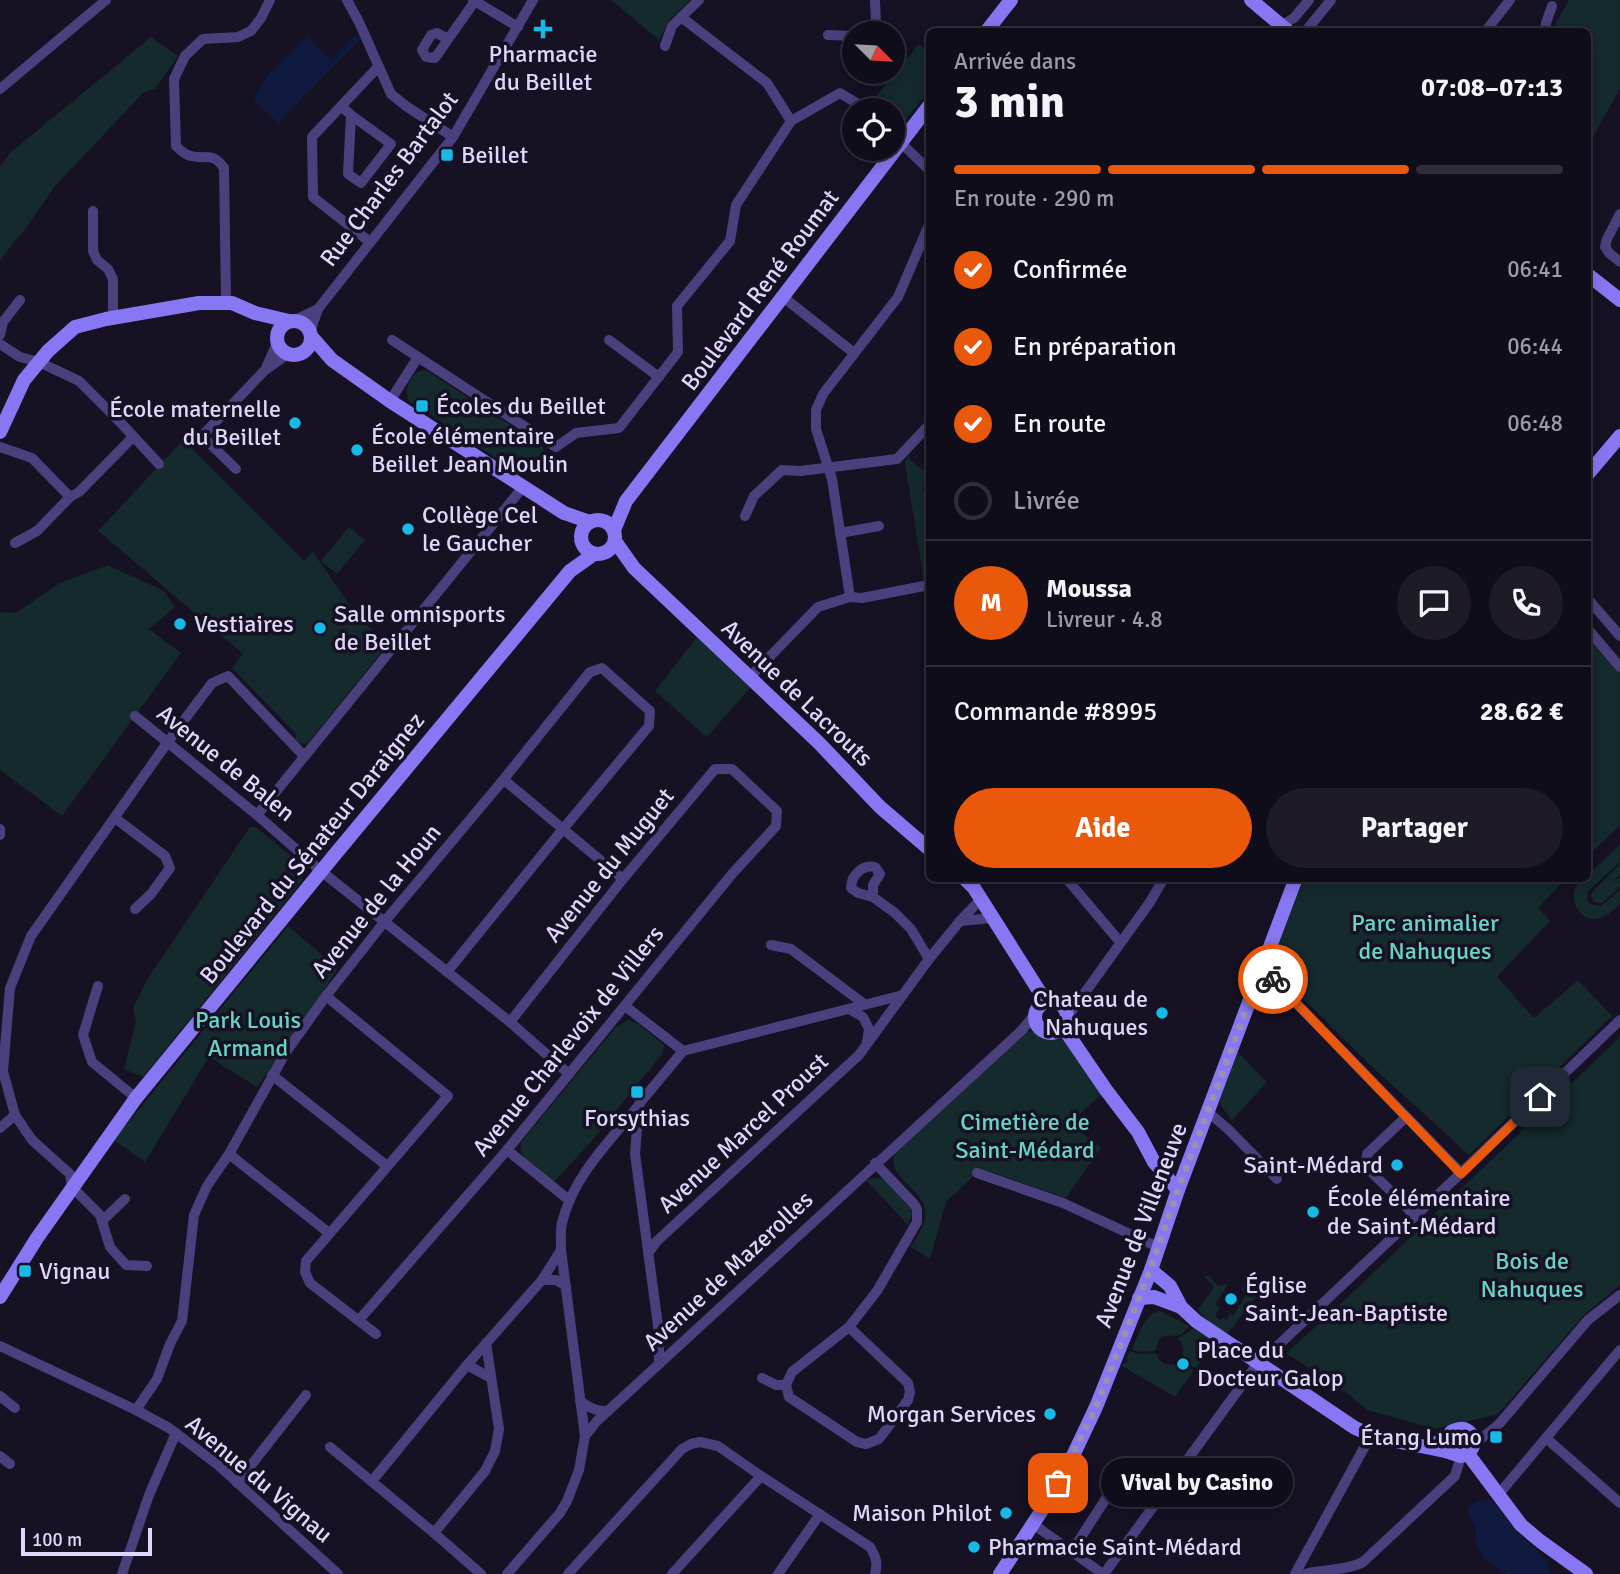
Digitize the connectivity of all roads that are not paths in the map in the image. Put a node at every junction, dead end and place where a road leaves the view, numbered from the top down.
1 (106, 0) edge
2 (270, 0) edge
3 (347, 0) edge
4 (533, 0) edge
5 (699, 0) edge
6 (875, 0) edge
7 (1011, 0) edge
8 (1251, 0) edge
9 (1309, 0) edge
10 (1331, 0) edge
11 (1510, 0) edge
12 (474, 1) edge
13 (1552, 6) dead end
14 (681, 17) junction
15 (876, 21) edge
16 (518, 27) junction
17 (989, 28) edge
18 (1283, 28) edge
19 (1285, 28) edge
20 (1308, 28) edge
21 (1488, 28) edge
22 (1545, 28) edge
23 (828, 35) dead end
24 (842, 36) edge
25 (448, 39) dead end
26 (665, 46) dead end
27 (378, 67) junction
28 (0, 89) edge
29 (848, 98) edge
30 (341, 106) junction
31 (926, 109) edge
32 (351, 115) junction
33 (791, 121) junction
34 (905, 129) edge
35 (453, 137) junction
36 (905, 147) edge
37 (880, 161) edge
38 (926, 167) edge
39 (93, 211) dead end
40 (1620, 214) edge
41 (926, 232) edge
42 (370, 242) junction
43 (1620, 262) edge
44 (1591, 277) edge
45 (783, 297) junction
46 (1619, 297) edge
47 (20, 300) dead end
48 (226, 302) junction
49 (318, 309) junction
50 (255, 313) junction
51 (113, 317) junction
52 (292, 321) junction
53 (0, 332) edge
54 (311, 334) junction
55 (392, 340) dead end
56 (609, 340) dead end
57 (281, 343) junction
58 (0, 344) edge
59 (304, 352) junction
60 (854, 353) junction
61 (418, 358) junction
62 (331, 360) junction
63 (38, 362) junction
64 (264, 371) junction
65 (659, 377) junction
66 (390, 401) junction
67 (926, 428) edge
68 (0, 432) edge
69 (1620, 436) edge
70 (133, 437) junction
71 (0, 447) edge
72 (159, 464) dead end
73 (236, 468) dead end
74 (828, 468) junction
75 (1591, 470) edge
76 (523, 487) junction
77 (70, 497) junction
78 (626, 501) junction
79 (746, 516) dead end
80 (879, 526) dead end
81 (588, 529) junction
82 (840, 533) junction
83 (15, 543) dead end
84 (607, 544) junction
85 (570, 570) junction
86 (926, 585) edge
87 (850, 597) junction
88 (1591, 603) edge
89 (1591, 633) edge
90 (1620, 636) edge
91 (1620, 667) edge
92 (750, 677) junction
93 (135, 716) dead end
94 (167, 743) junction
95 (304, 756) junction
96 (504, 780) junction
97 (751, 787) joint
98 (257, 815) junction
99 (115, 818) junction
100 (0, 829) edge
101 (563, 829) junction
102 (0, 835) edge
103 (926, 846) edge
104 (321, 871) junction
105 (623, 879) junction
106 (968, 882) edge
107 (1069, 882) edge
108 (1162, 882) edge
109 (1294, 882) edge
110 (873, 897) dead end
111 (981, 899) junction
112 (135, 909) dead end
113 (993, 918) junction
114 (960, 920) junction
115 (385, 921) junction
116 (1120, 942) junction
117 (771, 945) dead end
118 (929, 959) junction
119 (1262, 968) junction
120 (447, 972) junction
121 (98, 986) dead end
122 (903, 995) junction
123 (326, 996) junction
124 (1080, 998) junction
125 (1052, 1003) junction
126 (864, 1004) junction
127 (625, 1006) junction
128 (849, 1009) junction
129 (1620, 1020) edge
130 (1037, 1021) junction
131 (510, 1022) junction
132 (1064, 1023) junction
133 (866, 1046) junction
134 (683, 1051) junction
135 (2, 1071) edge
136 (569, 1074) junction
137 (272, 1075) junction
138 (136, 1098) junction
139 (639, 1104) junction
140 (1208, 1112) junction
141 (15, 1115) junction
142 (1406, 1117) junction
143 (0, 1128) edge
144 (508, 1150) junction
145 (229, 1154) junction
146 (875, 1163) junction
147 (387, 1166) junction
148 (977, 1173) dead end
149 (1461, 1174) junction
150 (1277, 1179) dead end
151 (72, 1187) junction
152 (1178, 1190) junction
153 (125, 1199) dead end
154 (569, 1200) junction
155 (1414, 1216) junction
156 (102, 1221) junction
157 (645, 1223) junction
158 (329, 1233) junction
159 (667, 1233) junction
160 (1158, 1247) junction
161 (561, 1250) junction
162 (649, 1252) junction
163 (147, 1266) dead end
164 (1150, 1270) junction
165 (542, 1280) junction
166 (566, 1286) junction
167 (1620, 1295) edge
168 (0, 1297) edge
169 (1139, 1298) junction
170 (1181, 1307) junction
171 (359, 1320) junction
172 (849, 1327) junction
173 (659, 1333) junction
174 (376, 1334) dead end
175 (486, 1343) junction
176 (679, 1345) junction
177 (5, 1348) edge
178 (1620, 1350) edge
179 (0, 1361) edge
180 (659, 1364) junction
181 (1259, 1364) junction
182 (467, 1366) junction
183 (491, 1378) junction
184 (762, 1378) dead end
185 (786, 1385) junction
186 (306, 1395) dead end
187 (0, 1396) edge
188 (580, 1401) junction
189 (15, 1408) dead end
190 (136, 1410) junction
191 (608, 1411) junction
192 (176, 1433) junction
193 (1371, 1435) junction
194 (585, 1436) junction
195 (1546, 1438) junction
196 (1461, 1446) junction
197 (330, 1447) dead end
198 (0, 1456) edge
199 (10, 1464) dead end
200 (761, 1476) junction
201 (1118, 1480) dead end
202 (372, 1481) junction
203 (237, 1483) junction
204 (1498, 1495) junction
205 (1619, 1500) edge
206 (820, 1514) junction
207 (1034, 1524) junction
208 (434, 1533) junction
209 (1072, 1551) junction
210 (1357, 1570) edge
211 (122, 1574) edge
212 (338, 1574) edge
213 (481, 1574) edge
214 (507, 1574) edge
215 (568, 1574) edge
216 (672, 1574) edge
217 (778, 1574) edge
218 (875, 1574) edge
219 (1000, 1574) edge
220 (1103, 1574) edge
221 (1295, 1574) edge
222 (1305, 1574) edge
223 (1586, 1574) edge

1 - 28 street
2 - 48 street
3 - 27 street
4 - 16 street, Rue Charles Bartalot
5 - 14 street
6 - 15 street
7 - 17 street
8 - 18 street
9 - 19 street
10 - 20 street
11 - 21 street
12 - 16 street
12 - 25 street
13 - 22 street
14 - 26 street
14 - 33 street
16 - 35 street, Rue Charles Bartalot
23 - 24 street
27 - 30 street
27 - 35 street
29 - 33 street
30 - 32 street
30 - 42 street
31 - 34 street, Boulevard René Roumat
32 - 32 street
33 - 65 street
35 - 42 street, Rue Charles Bartalot
36 - 38 street
37 - 45 street, Boulevard René Roumat
39 - 51 street
40 - 43 street
41 - 60 street
42 - 49 street, Rue Charles Bartalot
44 - 46 street
45 - 60 street
45 - 78 street, Boulevard René Roumat
47 - 53 street
48 - 50 street
48 - 51 street
49 - 52 street, Rue Charles Bartalot
49 - 54 street, Rue Charles Bartalot
50 - 52 street
50 - 57 street
51 - 63 street
52 - 54 street
52 - 57 street
54 - 59 street
54 - 62 street
55 - 61 street
56 - 65 street
57 - 59 street
57 - 64 street
57 - 64 street
58 - 63 street
59 - 62 street
60 - 74 street
61 - 65 street
61 - 66 street
62 - 66 street
63 - 68 street
63 - 70 street
64 - 73 street
66 - 76 street
67 - 74 street
69 - 75 street
70 - 72 street
70 - 77 street
71 - 77 street
74 - 79 street
74 - 82 street
76 - 81 street
76 - 95 street
77 - 83 street
78 - 81 street, Boulevard René Roumat
78 - 84 street, Boulevard René Roumat
80 - 82 street
81 - 84 street
81 - 84 street
81 - 85 street, Boulevard du Sénateur Daraignez
82 - 87 street
84 - 85 street, Boulevard du Sénateur Daraignez
84 - 92 street, Avenue de Lacrouts
85 - 104 street, Boulevard du Sénateur Daraignez
86 - 87 street
87 - 92 street
88 - 90 street
89 - 91 street
92 - 103 street, Avenue de Lacrouts
93 - 94 street, Avenue de Balen
94 - 95 street
94 - 98 street, Avenue de Balen
94 - 99 street
95 - 98 street
96 - 101 street
96 - 101 street, Avenue de la Houn
96 - 115 street, Avenue de la Houn
97 - 105 street, Avenue du Muguet
97 - 127 street, Avenue Charlevoix de Villers
98 - 104 street, Avenue de Balen
99 - 112 street
99 - 135 street
100 - 102 street
101 - 105 street
101 - 120 street
104 - 115 street, Avenue de Balen
104 - 138 street, Boulevard du Sénateur Daraignez
105 - 131 street, Avenue du Muguet
106 - 111 street
107 - 116 street
108 - 116 street
109 - 119 street, Avenue de Villeneuve
110 - 118 street
111 - 113 street
111 - 114 street, Avenue Marcel Proust
113 - 114 street
113 - 125 street
114 - 118 street, Avenue Marcel Proust
115 - 120 street, Avenue de Balen
115 - 123 street, Avenue de la Houn
116 - 124 street
117 - 126 street
118 - 122 street, Avenue Marcel Proust
119 - 140 street, Avenue de Villeneuve
119 - 142 street
120 - 131 street, Avenue de Balen
121 - 138 street
122 - 126 street
122 - 133 street, Avenue Marcel Proust
123 - 137 street, Avenue de la Houn
123 - 147 street
124 - 125 street
124 - 132 street
125 - 130 street
125 - 132 street
126 - 128 street
127 - 134 street
127 - 136 street, Avenue Charlevoix de Villers
128 - 133 street
128 - 134 street
129 - 149 street
130 - 132 street
130 - 146 street, Avenue de Mazerolles
131 - 136 street, Avenue de Balen
132 - 152 street
133 - 159 street, Avenue Marcel Proust
134 - 139 street
135 - 141 street
136 - 144 street, Avenue Charlevoix de Villers
137 - 145 street, Avenue de la Houn
137 - 147 street
138 - 151 street, Boulevard du Sénateur Daraignez
139 - 154 street
139 - 157 street
140 - 150 street
140 - 152 street, Avenue de Villeneuve
141 - 143 street
141 - 151 street
142 - 149 street
142 - 155 street
144 - 154 street
144 - 171 street, Avenue Charlevoix de Villers
145 - 158 street
145 - 190 street, Avenue de la Houn
146 - 172 street
146 - 176 street, Avenue de Mazerolles
147 - 158 street
148 - 160 street
149 - 155 street
151 - 156 street
151 - 168 street, Boulevard du Sénateur Daraignez
152 - 160 street, Avenue de Villeneuve
153 - 156 street
154 - 161 street
155 - 181 street
156 - 163 street
157 - 159 street
157 - 162 street
158 - 171 street
159 - 162 street, Avenue Marcel Proust
160 - 164 street, Avenue de Villeneuve
161 - 165 street
161 - 166 street
162 - 173 street
164 - 169 street, Avenue de Villeneuve
164 - 170 street
165 - 166 street
165 - 175 street
166 - 188 street
167 - 196 street
169 - 170 street
169 - 207 street, Avenue de Villeneuve
170 - 181 street
171 - 174 street
172 - 185 street
172 - 185 street
173 - 176 street
173 - 180 street
175 - 182 street
175 - 183 street
176 - 180 street, Avenue de Mazerolles
177 - 179 street
177 - 190 street, Avenue du Vignau
178 - 195 street
180 - 191 street, Avenue de Mazerolles
181 - 193 street
181 - 220 street
182 - 183 street
182 - 202 street
183 - 208 street
184 - 185 street
186 - 203 street
187 - 189 street
188 - 191 street
188 - 194 street
190 - 192 street, Avenue du Vignau
191 - 194 street, Avenue de Mazerolles
192 - 203 street, Avenue du Vignau
192 - 211 street
193 - 196 street
193 - 221 street
194 - 214 street
195 - 204 street
195 - 205 street
196 - 204 street
196 - 210 street
197 - 202 street
198 - 199 street
200 - 206 street
200 - 215 street
200 - 216 street
201 - 209 street
202 - 208 street
203 - 212 street, Avenue du Vignau
204 - 223 street
206 - 217 street
206 - 218 street
207 - 209 street
207 - 219 street, Avenue de Villeneuve
208 - 213 street
209 - 220 street
210 - 222 street

